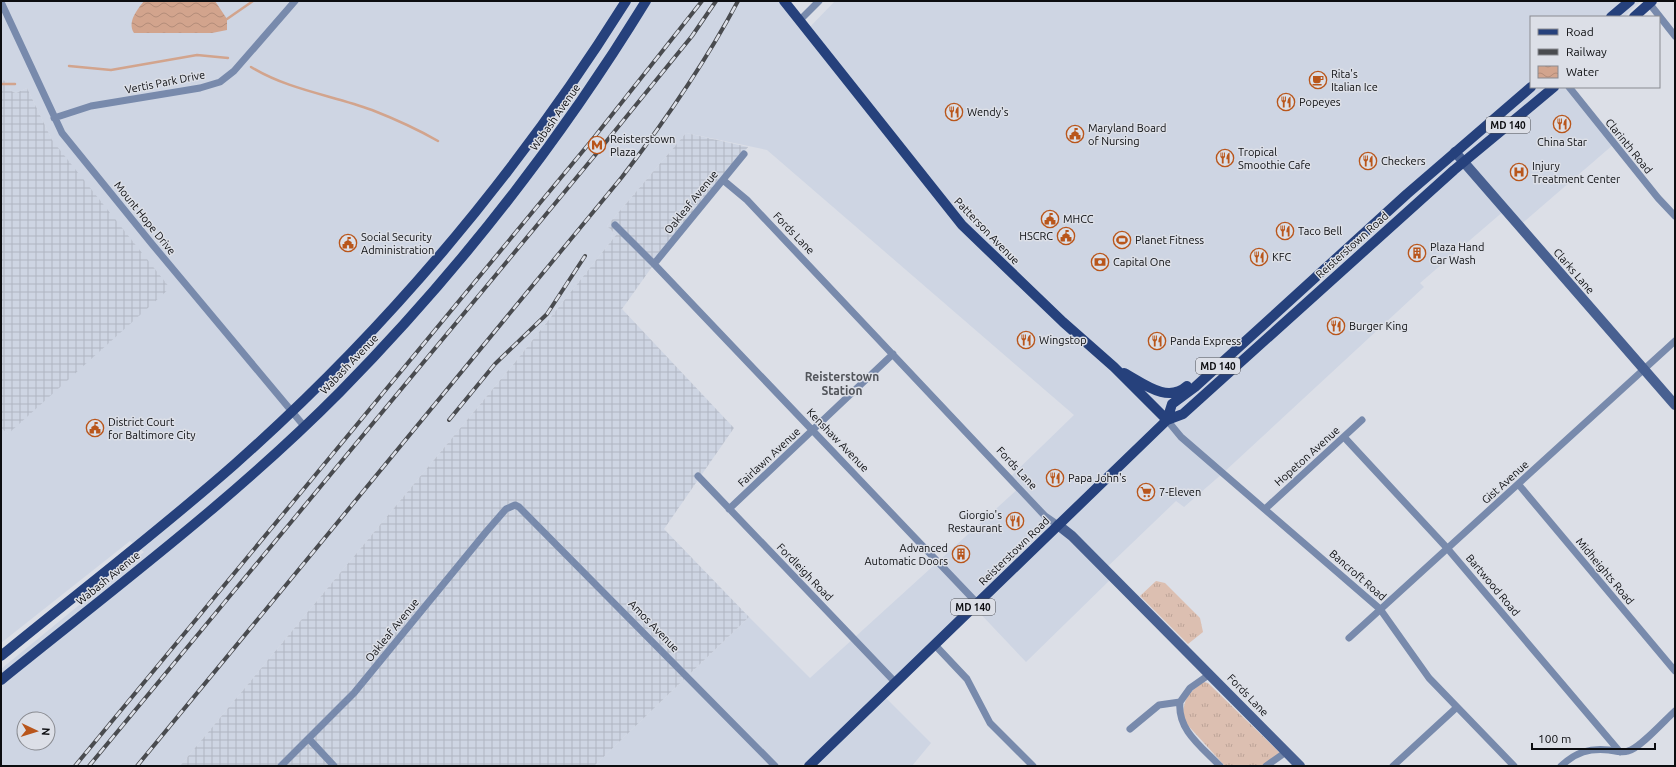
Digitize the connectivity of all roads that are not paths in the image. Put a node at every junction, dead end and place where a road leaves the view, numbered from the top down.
1 (295, 1) edge
2 (626, 1) edge
3 (646, 1) edge
4 (819, 1) edge
5 (1630, 1) edge
6 (1, 2) edge
7 (787, 2) edge
8 (1651, 2) edge
9 (1612, 16) edge
10 (1635, 16) edge
11 (800, 20) junction
12 (1675, 36) edge
13 (1530, 88) edge
14 (1553, 88) edge
15 (1570, 88) edge
16 (54, 118) junction
17 (1455, 152) junction
18 (744, 154) dead end
19 (1463, 162) junction
20 (723, 180) junction
21 (1675, 216) edge
22 (615, 225) dead end
23 (1358, 238) junction
24 (654, 264) junction
25 (1333, 278) junction
26 (1675, 341) edge
27 (1241, 345) junction
28 (893, 354) junction
29 (1114, 367) junction
30 (1643, 369) junction
31 (1675, 406) edge
32 (292, 411) junction
33 (1166, 420) junction
34 (1362, 420) dead end
35 (304, 426) junction
36 (813, 430) junction
37 (1344, 437) junction
38 (698, 476) dead end
39 (1518, 485) junction
40 (515, 505) joint
41 (730, 509) junction
42 (1265, 509) junction
43 (1058, 525) junction
44 (1447, 548) junction
45 (977, 603) junction
46 (1380, 609) junction
47 (1349, 638) dead end
48 (934, 644) junction
49 (1, 656) edge
50 (1675, 671) edge
51 (1210, 674) junction
52 (1, 680) edge
53 (895, 682) junction
54 (1180, 702) junction
55 (1456, 708) junction
56 (1675, 711) edge
57 (1130, 729) dead end
58 (309, 739) junction
59 (1286, 752) junction
60 (1620, 752) junction
61 (281, 766) edge
62 (334, 766) edge
63 (775, 766) edge
64 (809, 766) edge
65 (1033, 766) edge
66 (1220, 766) edge
67 (1266, 766) edge
68 (1300, 766) edge
69 (1393, 766) edge
70 (1514, 766) edge
71 (1561, 766) edge

1 - 16 street, Vertis Park Drive
2 - 32 main road, Wabash Avenue
3 - 35 main road, Wabash Avenue
4 - 11 street
5 - 9 main road
6 - 16 street, Mount Hope Drive
7 - 11 main road, Patterson Avenue
8 - 10 main road
8 - 12 street
11 - 29 main road, Patterson Avenue
13 - 17 main road, Reisterstown Road / MD 140
14 - 19 main road, Reisterstown Road / MD 140
15 - 21 street, Clarinth Road
16 - 32 street, Mount Hope Drive
17 - 19 street, Clarks Lane
17 - 23 main road, Reisterstown Road / MD 140
18 - 20 street, Oakleaf Avenue
19 - 25 main road, Reisterstown Road / MD 140
19 - 30 street, Clarks Lane
20 - 24 street, Oakleaf Avenue
20 - 28 street, Fords Lane
22 - 24 street, Kenshaw Avenue
23 - 25 main road
23 - 27 main road, Reisterstown Road / MD 140
24 - 36 street, Kenshaw Avenue
25 - 33 main road, Reisterstown Road / MD 140
26 - 30 street, Gist Avenue
27 - 29 main road
27 - 33 main road, Reisterstown Road / MD 140
28 - 36 street, Fairlawn Avenue
28 - 43 street, Fords Lane
29 - 33 main road, Patterson Avenue
30 - 31 street, Clarks Lane
30 - 39 street, Gist Avenue
32 - 35 street, Mount Hope Drive
32 - 49 main road, Wabash Avenue
33 - 42 street, Bancroft Road
33 - 43 main road, Reisterstown Road / MD 140
34 - 37 street, Hopeton Avenue
35 - 52 main road, Wabash Avenue
36 - 41 street, Fairlawn Avenue
36 - 45 street, Kenshaw Avenue
37 - 42 street, Hopeton Avenue
37 - 44 street, Bartwood Road
38 - 41 street, Fordleigh Road
39 - 44 street, Gist Avenue
39 - 50 street, Midheights Road
40 - 58 street, Oakleaf Avenue
40 - 63 street, Amos Avenue
41 - 53 street, Fordleigh Road
42 - 46 street, Bancroft Road
43 - 45 main road, Reisterstown Road / MD 140
43 - 51 street, Fords Lane
44 - 46 street, Gist Avenue
44 - 60 street, Bartwood Road
45 - 48 main road, Reisterstown Road / MD 140
46 - 47 street, Gist Avenue
46 - 55 street, Bancroft Road
48 - 53 main road, Reisterstown Road / MD 140
48 - 65 street
51 - 54 street
51 - 59 street, Fords Lane
53 - 64 main road, Reisterstown Road / MD 140
54 - 57 street
54 - 66 street
55 - 69 street
55 - 70 street, Bancroft Road
56 - 60 street
58 - 61 street, Oakleaf Avenue
58 - 62 street
59 - 67 street
59 - 68 street, Fords Lane
60 - 71 street

